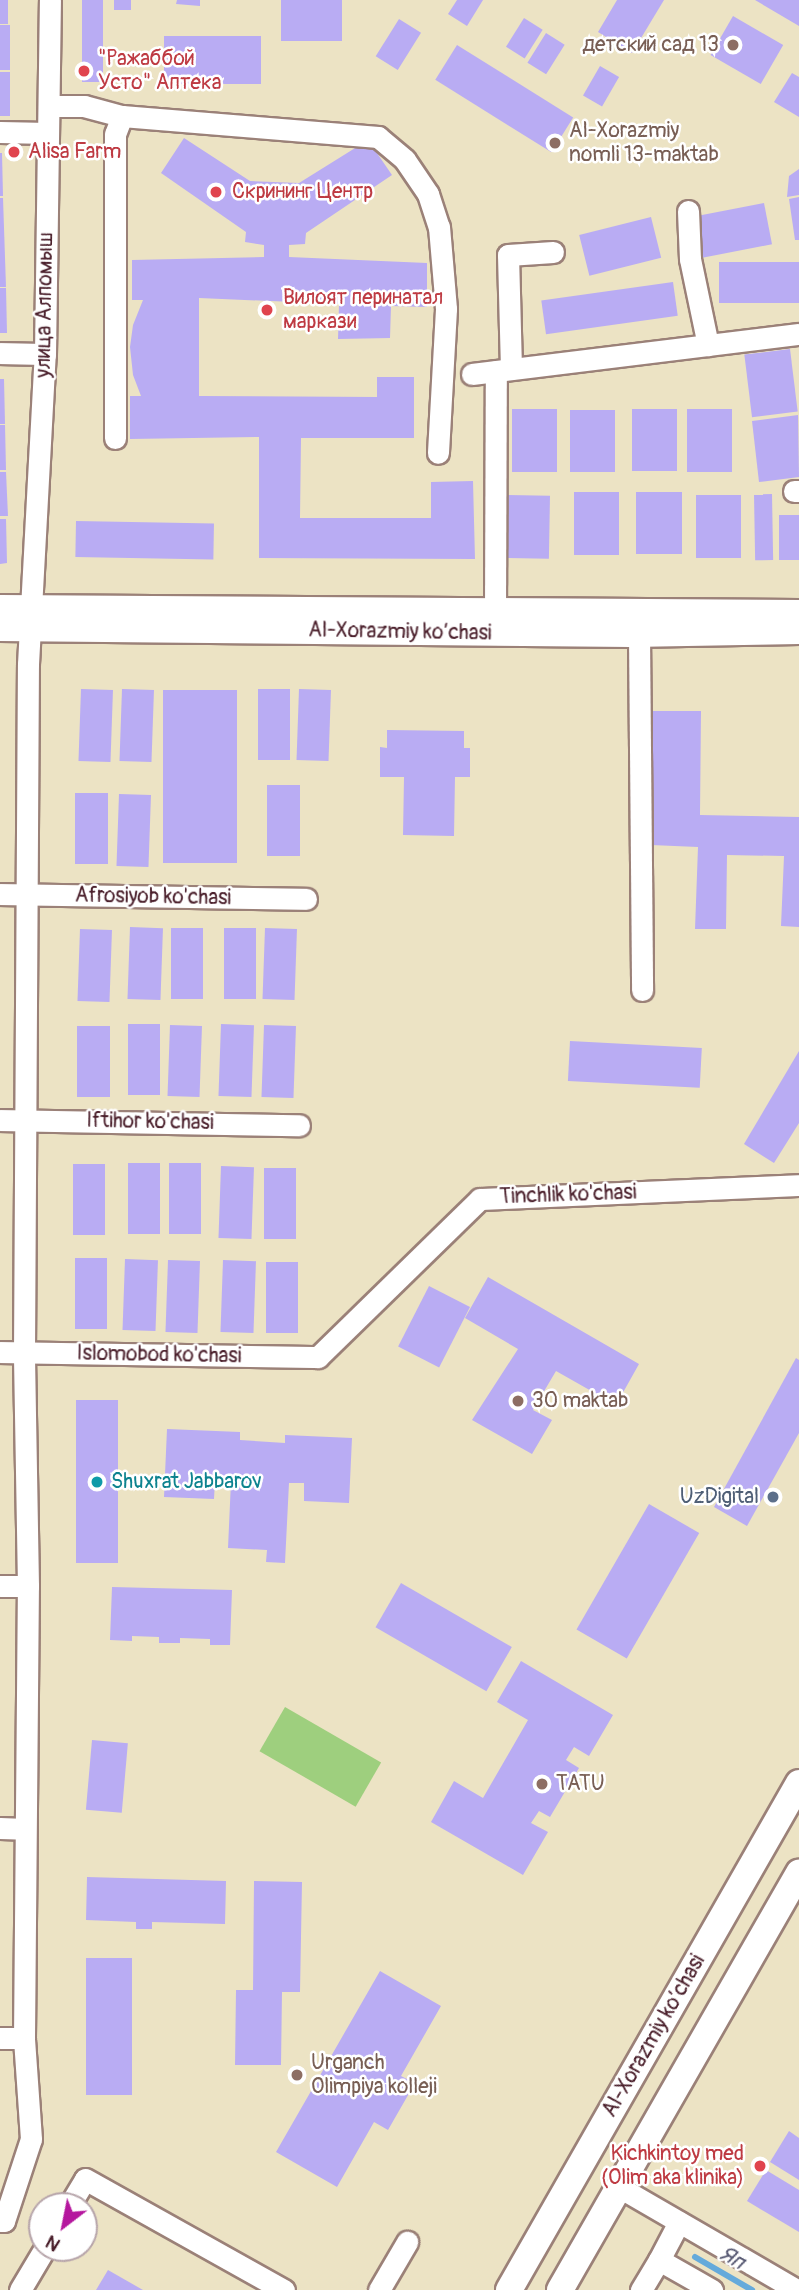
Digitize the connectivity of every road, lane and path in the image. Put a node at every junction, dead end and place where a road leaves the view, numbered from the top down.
1 (50, 0) edge
2 (49, 106) junction
3 (122, 116) junction
4 (0, 132) edge
5 (48, 132) junction
6 (688, 211) dead end
7 (553, 252) dead end
8 (799, 334) edge
9 (708, 345) junction
10 (0, 353) edge
11 (45, 354) junction
12 (503, 370) junction
13 (472, 374) dead end
14 (115, 438) dead end
15 (438, 453) dead end
16 (0, 608) edge
17 (799, 612) edge
18 (495, 613) junction
19 (32, 619) junction
20 (0, 628) edge
21 (799, 631) edge
22 (639, 634) junction
23 (0, 894) edge
24 (28, 894) junction
25 (306, 899) dead end
26 (642, 989) dead end
27 (0, 1120) edge
28 (26, 1120) junction
29 (299, 1125) dead end
30 (799, 1185) edge
31 (0, 1352) edge
32 (24, 1353) junction
33 (317, 1357) joint
34 (0, 1586) edge
35 (28, 1586) junction
36 (799, 1783) edge
37 (0, 1828) edge
38 (25, 1829) junction
39 (799, 1873) edge
40 (0, 2038) edge
41 (24, 2038) junction
42 (619, 2187) junction
43 (77, 2192) edge
44 (2, 2221) edge
45 (679, 2222) junction
46 (407, 2242) dead end
47 (659, 2260) junction
48 (37, 2262) edge
49 (272, 2287) edge
50 (20, 2290) edge
51 (379, 2290) edge
52 (509, 2290) edge
53 (560, 2290) edge
54 (641, 2290) edge
55 (712, 2290) edge
56 (797, 2290) edge

1 - 2 street, улица Алпомыш
2 - 3 street
2 - 5 street, улица Алпомыш
3 - 14 street
3 - 15 street
4 - 5 street
5 - 11 street, улица Алпомыш
6 - 9 street
7 - 12 street
8 - 9 street
9 - 12 street
10 - 11 street
11 - 19 street, улица Алпомыш
12 - 13 street
12 - 18 street
16 - 19 main road, Al-Xorazmiy ko’chasi
17 - 18 main road, Al-Xorazmiy ko’chasi
18 - 19 main road, Al-Xorazmiy ko’chasi
19 - 20 main road, Al-Xorazmiy ko’chasi
19 - 22 main road, Al-Xorazmiy ko’chasi
19 - 24 street, улица Алпомыш
21 - 22 main road, Al-Xorazmiy ko’chasi
22 - 26 street
23 - 24 street, Afrosiyob ko'chasi
24 - 25 street, Afrosiyob ko'chasi
24 - 28 street, улица Алпомыш
27 - 28 street, Iftihor ko'chasi
28 - 29 street, Iftihor ko'chasi
28 - 32 street, улица Алпомыш
30 - 33 street, Tinchlik ko'chasi
31 - 32 street, Islomobod ko'chasi
32 - 33 street, Islomobod ko'chasi
32 - 35 street, улица Алпомыш
34 - 35 street
35 - 38 street, улица Алпомыш
36 - 52 main road, Al-Xorazmiy ko’chasi
37 - 38 street
38 - 41 street, улица Алпомыш
39 - 42 main road
40 - 41 street
41 - 44 street, улица Алпомыш
42 - 45 street
42 - 53 main road
43 - 49 street
45 - 47 street
45 - 56 street
46 - 51 street
47 - 54 street
47 - 55 street
48 - 50 street

